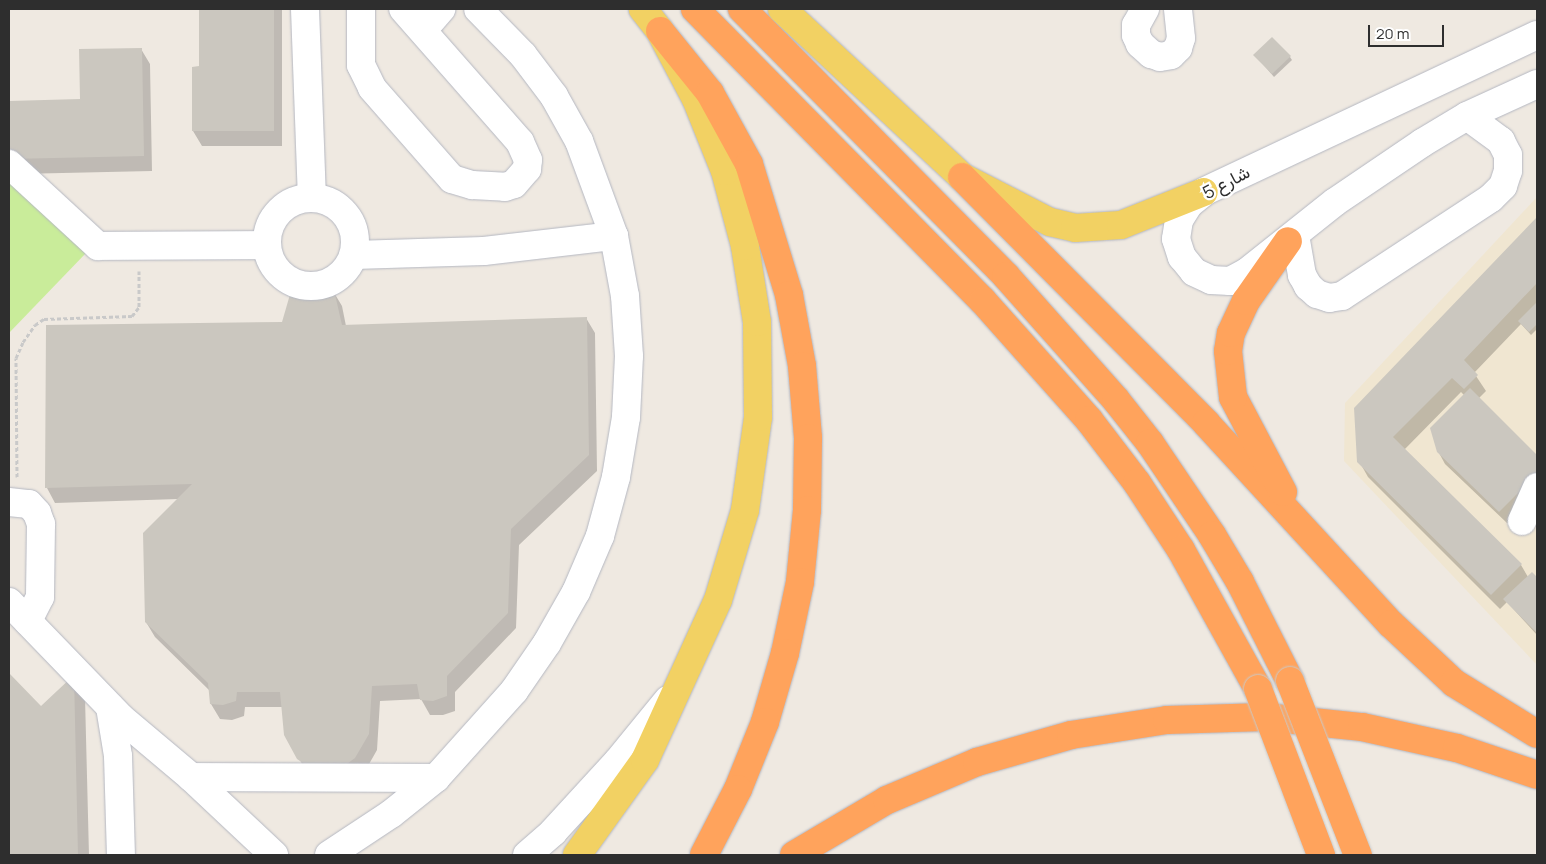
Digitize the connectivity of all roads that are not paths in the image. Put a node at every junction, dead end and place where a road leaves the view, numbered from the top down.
1 (304, 9) edge
2 (361, 9) edge
3 (403, 9) edge
4 (440, 9) edge
5 (478, 9) edge
6 (642, 9) edge
7 (695, 9) edge
8 (742, 9) edge
9 (782, 9) edge
10 (1145, 9) edge
11 (1178, 9) edge
12 (423, 30) junction
13 (660, 31) junction
14 (1537, 35) edge
15 (1537, 84) edge
16 (1467, 116) junction
17 (9, 164) edge
18 (962, 176) junction
19 (1204, 192) junction
20 (312, 198) junction
21 (614, 236) junction
22 (1291, 238) junction
23 (266, 244) junction
24 (354, 255) junction
25 (1537, 487) edge
26 (13, 501) edge
27 (1522, 522) dead end
28 (1304, 531) junction
29 (9, 602) edge
30 (28, 621) junction
31 (684, 680) junction
32 (110, 707) junction
33 (1537, 734) edge
34 (170, 759) junction
35 (1537, 775) edge
36 (191, 777) junction
37 (436, 778) junction
38 (118, 781) junction
39 (121, 855) edge
40 (274, 855) edge
41 (329, 855) edge
42 (527, 855) edge
43 (577, 855) edge
44 (704, 855) edge
45 (794, 855) edge
46 (1321, 855) edge
47 (1358, 855) edge

1 - 20 street
2 - 12 street
3 - 12 street
4 - 12 street
5 - 21 street
6 - 13 main road
7 - 46 highway, bridge
8 - 47 highway, bridge
9 - 18 main road
10 - 11 street
13 - 31 main road
13 - 44 highway
14 - 19 street, شارع 5
15 - 16 street, شارع 5
16 - 22 street, شارع 5
16 - 22 street
17 - 23 street
18 - 19 main road
18 - 28 highway
19 - 22 street, شارع 5
20 - 23 street
20 - 24 street
21 - 24 street
21 - 37 street
22 - 28 highway
23 - 24 street
25 - 27 street
26 - 30 street
28 - 33 highway
29 - 30 street
30 - 32 street
31 - 42 street
31 - 43 main road
32 - 34 street
32 - 38 street
34 - 36 street
34 - 38 street
35 - 45 highway
36 - 37 street
36 - 40 street
37 - 41 street
38 - 39 street

